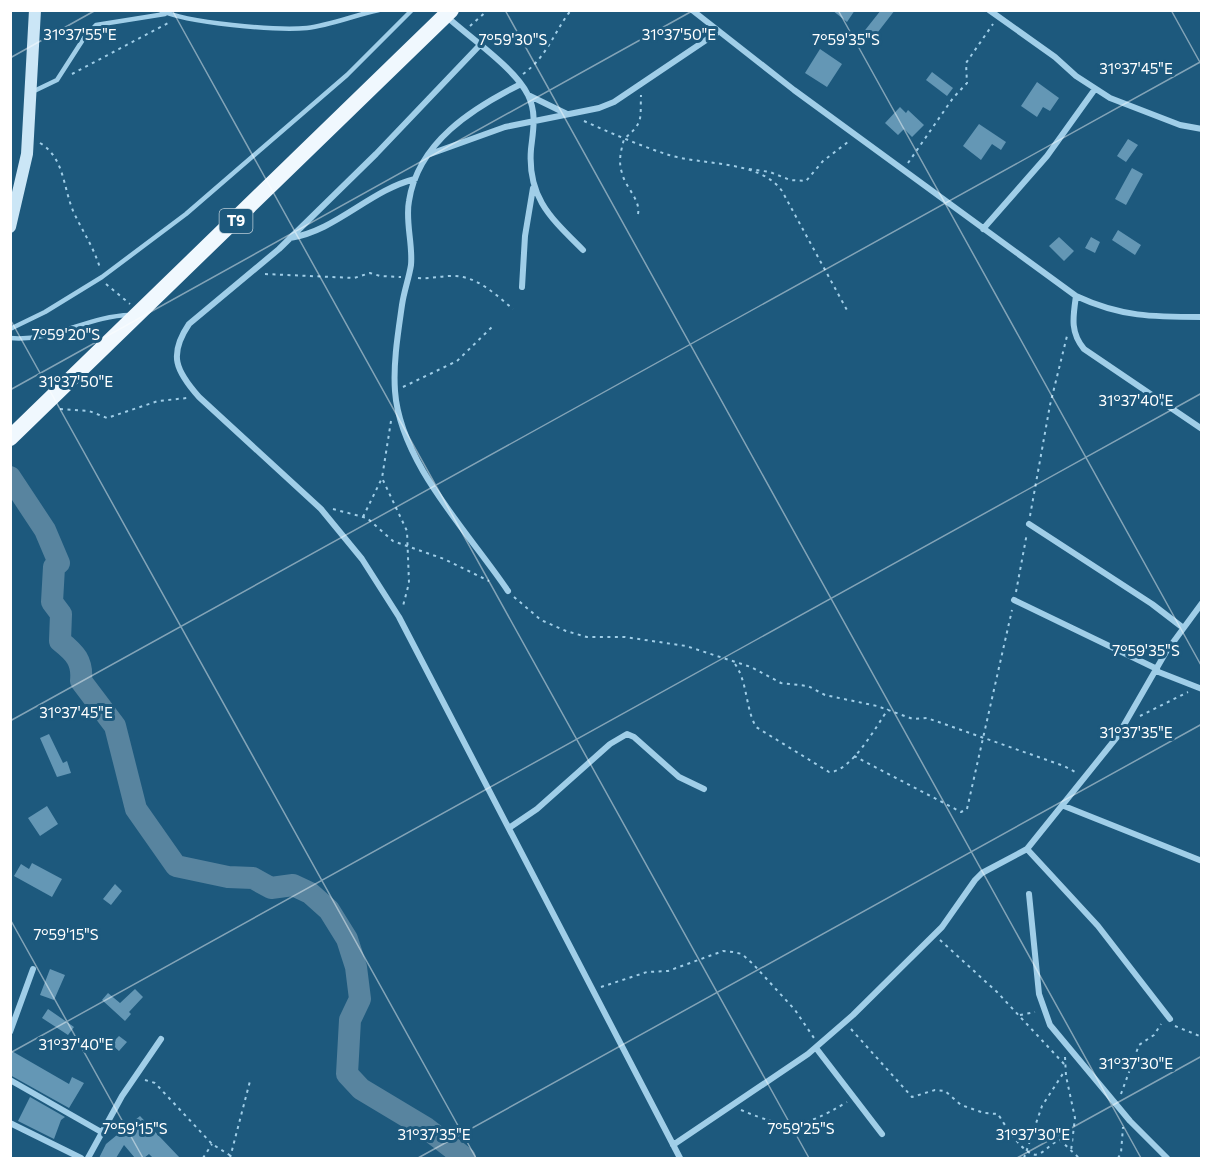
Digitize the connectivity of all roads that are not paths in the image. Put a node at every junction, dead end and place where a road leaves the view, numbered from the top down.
1 (35, 10) edge
2 (160, 10) edge
3 (379, 10) edge
4 (412, 10) edge
5 (692, 10) edge
6 (989, 10) edge
7 (448, 13) edge
8 (167, 14) junction
9 (718, 32) junction
10 (479, 46) junction
11 (521, 84) junction
12 (1095, 88) junction
13 (32, 92) junction
14 (528, 94) junction
15 (567, 115) junction
16 (534, 122) junction
17 (1202, 129) edge
18 (429, 155) junction
19 (415, 178) junction
20 (533, 188) junction
21 (10, 227) edge
22 (984, 229) junction
23 (290, 238) junction
24 (583, 250) dead end
25 (522, 287) dead end
26 (1076, 296) junction
27 (141, 313) junction
28 (1202, 317) edge
29 (10, 329) edge
30 (10, 338) edge
31 (1202, 429) edge
32 (15, 434) edge
33 (1029, 524) dead end
34 (508, 591) road end
35 (1014, 600) dead end
36 (1202, 603) edge
37 (1182, 627) junction
38 (1157, 670) junction
39 (1199, 689) edge
40 (704, 789) dead end
41 (1064, 806) junction
42 (509, 828) junction
43 (1027, 849) junction
44 (1202, 861) edge
45 (1029, 894) dead end
46 (33, 969) dead end
47 (1169, 1017) road end
48 (10, 1032) edge
49 (161, 1039) dead end
50 (818, 1046) junction
51 (10, 1080) edge
52 (10, 1123) edge
53 (103, 1133) junction
54 (882, 1134) dead end
55 (673, 1145) junction
56 (81, 1158) edge
57 (88, 1158) edge
58 (680, 1158) edge
59 (1167, 1158) edge

1 - 13 main road
2 - 8 lane
3 - 8 lane
4 - 29 lane
5 - 9 street
6 - 12 street
7 - 10 street
7 - 27 highway, T9
8 - 13 lane
9 - 15 street
9 - 22 street
10 - 11 street
10 - 23 street
11 - 14 street
11 - 18 street
12 - 17 street
12 - 22 street
13 - 21 main road
14 - 15 street
14 - 16 street
15 - 16 street
16 - 18 street
16 - 20 street
18 - 19 street
19 - 23 street
19 - 34 street
20 - 24 street
20 - 25 street
22 - 26 street
23 - 42 street
26 - 28 street
26 - 31 street
27 - 30 lane
27 - 32 highway, T9
33 - 37 street
35 - 38 street
36 - 37 street
37 - 38 street
38 - 39 street
38 - 41 street
40 - 42 street
41 - 43 street
41 - 44 street
42 - 55 street
43 - 47 street
43 - 50 street
45 - 59 street
46 - 48 street
49 - 53 street
50 - 54 street
50 - 55 street
51 - 53 street
52 - 56 street
53 - 57 street
55 - 58 street

